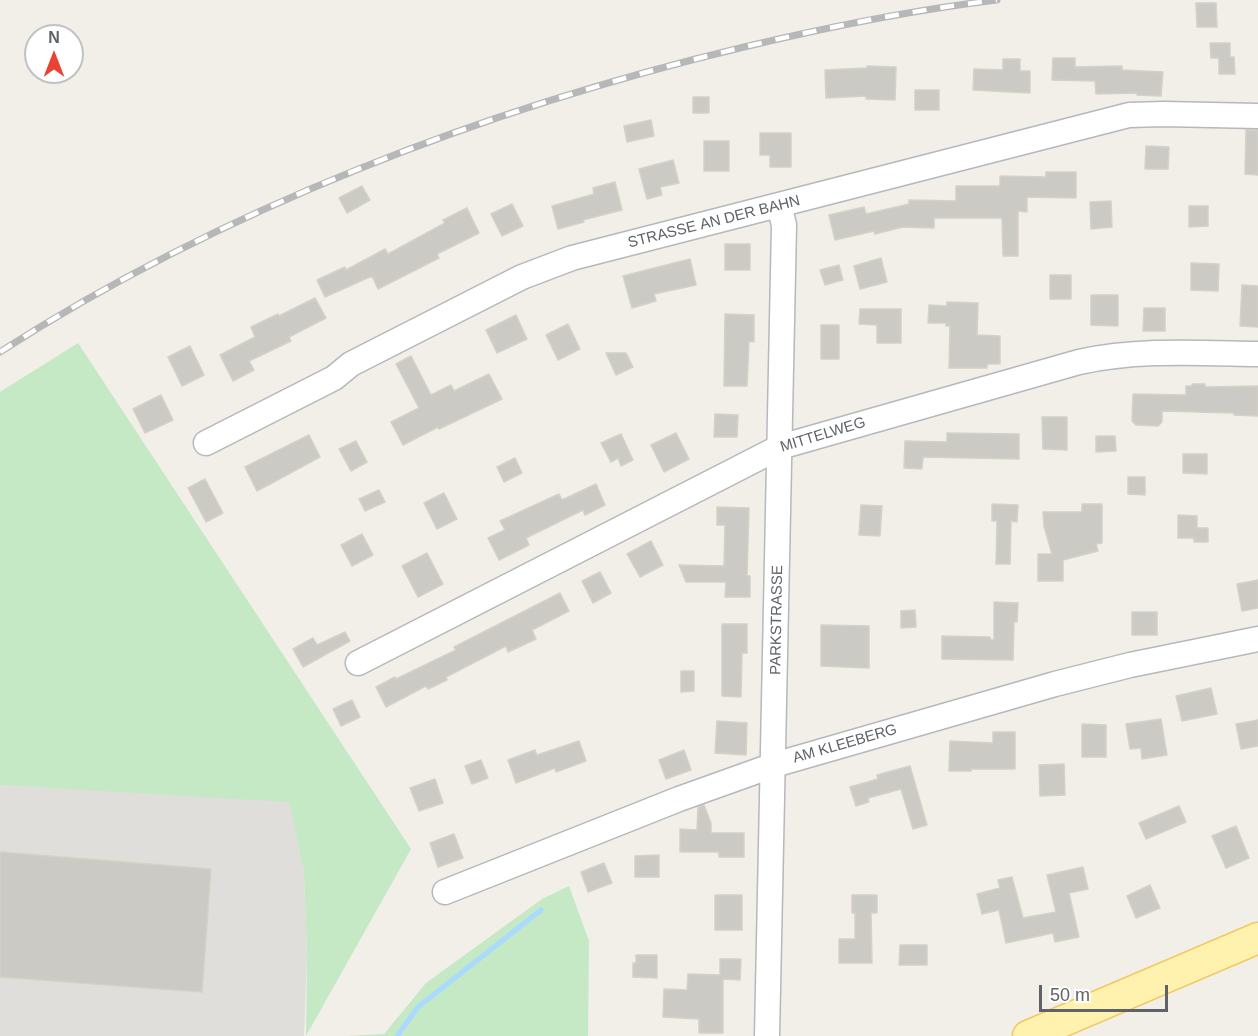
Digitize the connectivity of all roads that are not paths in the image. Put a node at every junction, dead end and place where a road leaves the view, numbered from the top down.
1 (1258, 116) edge
2 (778, 205) junction
3 (1258, 354) edge
4 (206, 442) dead end
5 (780, 447) junction
6 (1258, 639) edge
7 (358, 663) dead end
8 (774, 765) junction
9 (445, 891) dead end
10 (1258, 938) edge
11 (767, 1036) edge
12 (1028, 1036) edge

1 - 2 street, STRASSE AN DER BAHN
2 - 4 street, STRASSE AN DER BAHN
2 - 5 street, PARKSTRASSE
3 - 5 street, MITTELWEG
5 - 7 street, MITTELWEG
5 - 8 street, PARKSTRASSE
6 - 8 street, AM KLEEBERG
8 - 9 street, AM KLEEBERG
8 - 11 street, PARKSTRASSE
10 - 12 main road

